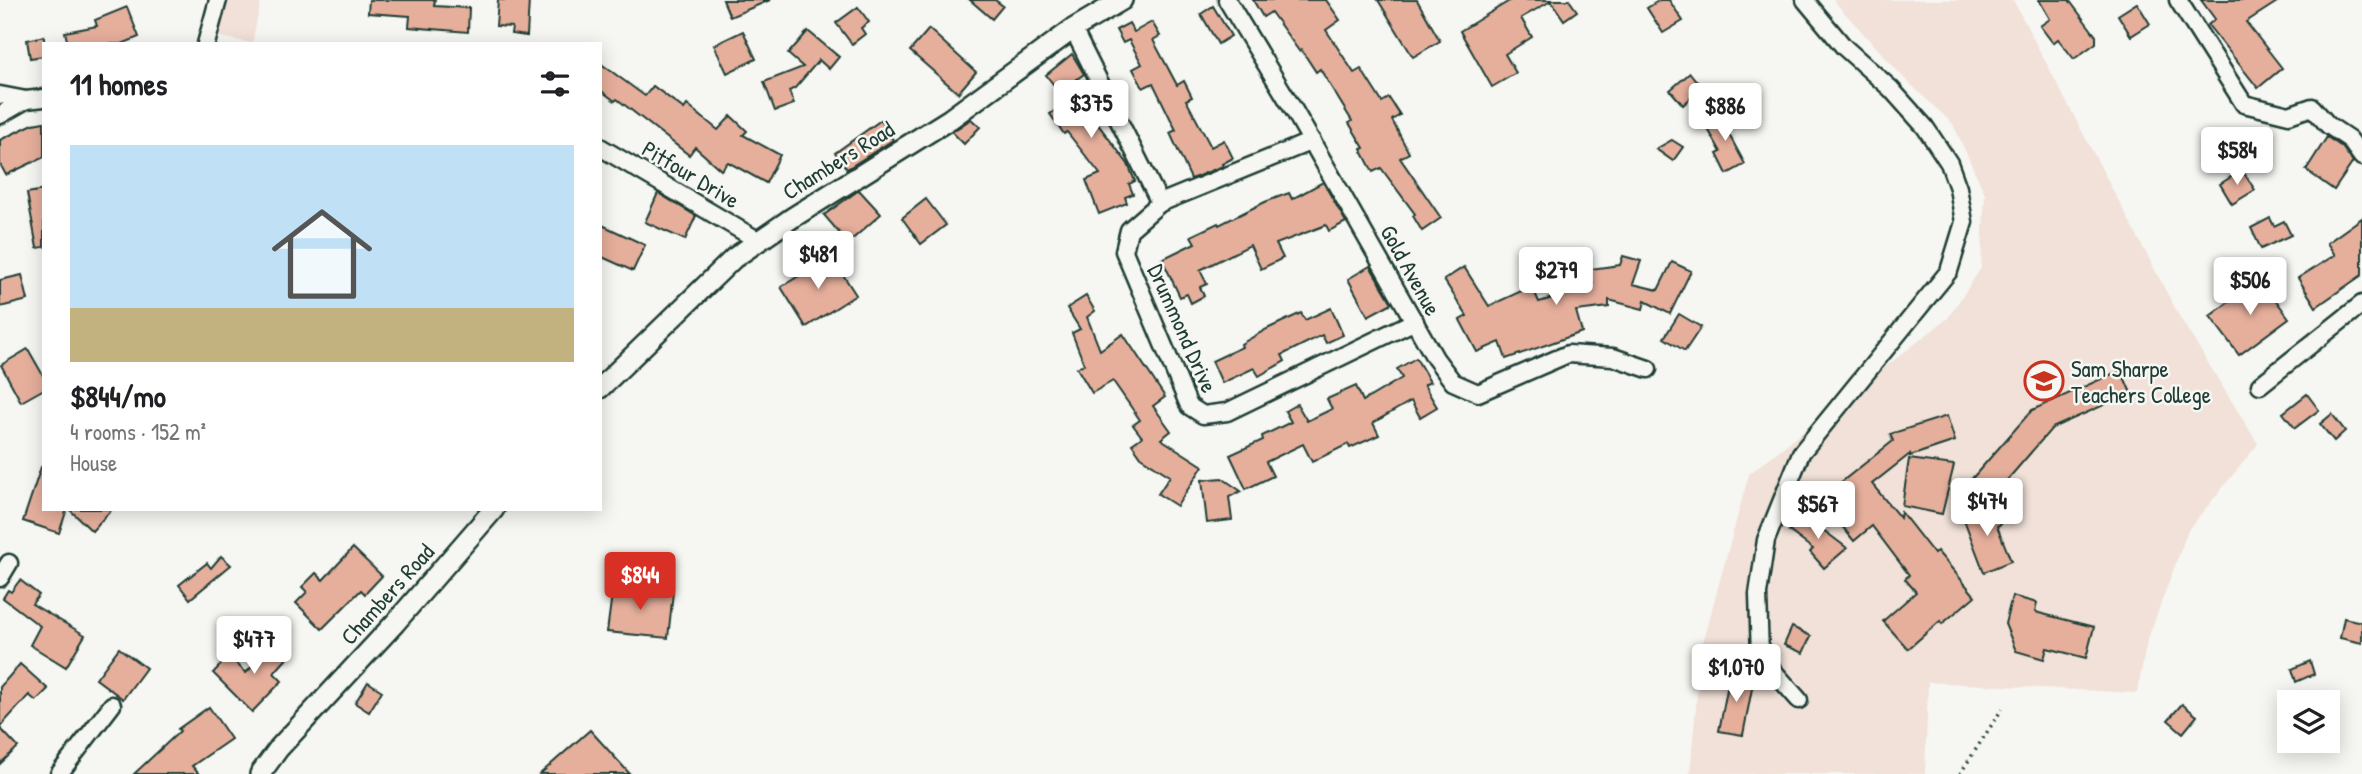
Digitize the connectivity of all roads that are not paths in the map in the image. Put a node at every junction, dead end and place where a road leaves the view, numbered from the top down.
1 (218, 0) edge
2 (1122, 0) edge
3 (1227, 0) edge
4 (1805, 0) edge
5 (2178, 0) edge
6 (1073, 29) junction
7 (207, 42) edge
8 (0, 95) edge
9 (42, 99) edge
10 (26, 100) junction
11 (0, 115) edge
12 (1312, 141) junction
13 (602, 148) edge
14 (2362, 157) edge
15 (1160, 203) junction
16 (759, 241) junction
17 (2362, 304) edge
18 (1415, 321) junction
19 (1648, 369) dead end
20 (2260, 385) dead end
21 (602, 386) edge
22 (492, 511) edge
23 (9, 563) dead end
24 (0, 578) edge
25 (1800, 700) dead end
26 (112, 705) dead end
27 (59, 774) edge
28 (260, 774) edge

1 - 7 street
2 - 6 street, Chambers Road
3 - 12 street, Gold Avenue
4 - 25 street
5 - 14 street
6 - 15 street
6 - 16 street, Chambers Road
8 - 10 street
9 - 10 street
10 - 11 street
12 - 15 street, Drummond Drive
12 - 18 street, Gold Avenue
13 - 16 street, Pitfour Drive
15 - 18 street, Drummond Drive
16 - 21 street, Chambers Road
17 - 20 street
18 - 19 street, Gold Avenue
22 - 28 street, Chambers Road
23 - 24 street
26 - 27 street

